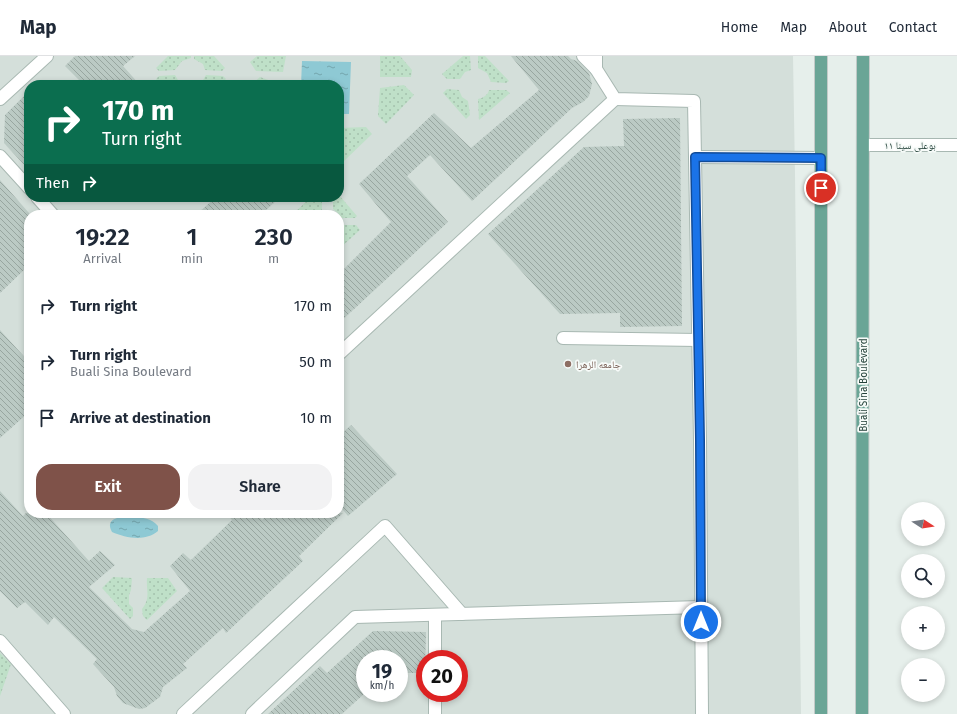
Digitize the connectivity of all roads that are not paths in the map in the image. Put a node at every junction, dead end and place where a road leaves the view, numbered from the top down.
1 (47, 56) edge
2 (583, 56) edge
3 (596, 56) edge
4 (821, 56) edge
5 (864, 56) edge
6 (596, 70) junction
7 (0, 99) edge
8 (615, 99) junction
9 (864, 145) junction
10 (957, 145) edge
11 (0, 156) edge
12 (695, 157) junction
13 (821, 158) junction
14 (24, 182) edge
15 (41, 202) edge
16 (49, 210) edge
17 (563, 338) dead end
18 (698, 340) junction
19 (344, 349) edge
20 (701, 607) junction
21 (435, 614) junction
22 (462, 614) junction
23 (0, 641) edge
24 (435, 650) edge
25 (435, 702) edge
26 (64, 714) edge
27 (183, 714) edge
28 (252, 714) edge
29 (435, 714) edge
30 (702, 714) edge
31 (821, 714) edge
32 (862, 714) edge

1 - 7 street
2 - 6 street
3 - 6 street
4 - 13 main road
5 - 9 main road, Buali Sina Boulevard
6 - 8 street
8 - 12 street
8 - 19 street
9 - 10 street, بوعلی سینا ۱۱
9 - 32 main road, Buali Sina Boulevard
11 - 14 street
12 - 13 street
12 - 18 street
13 - 31 main road
15 - 16 street
17 - 18 street
18 - 20 street
20 - 22 street
20 - 30 street
21 - 22 street
21 - 24 street
21 - 28 street
22 - 27 street
23 - 26 street
25 - 29 street

